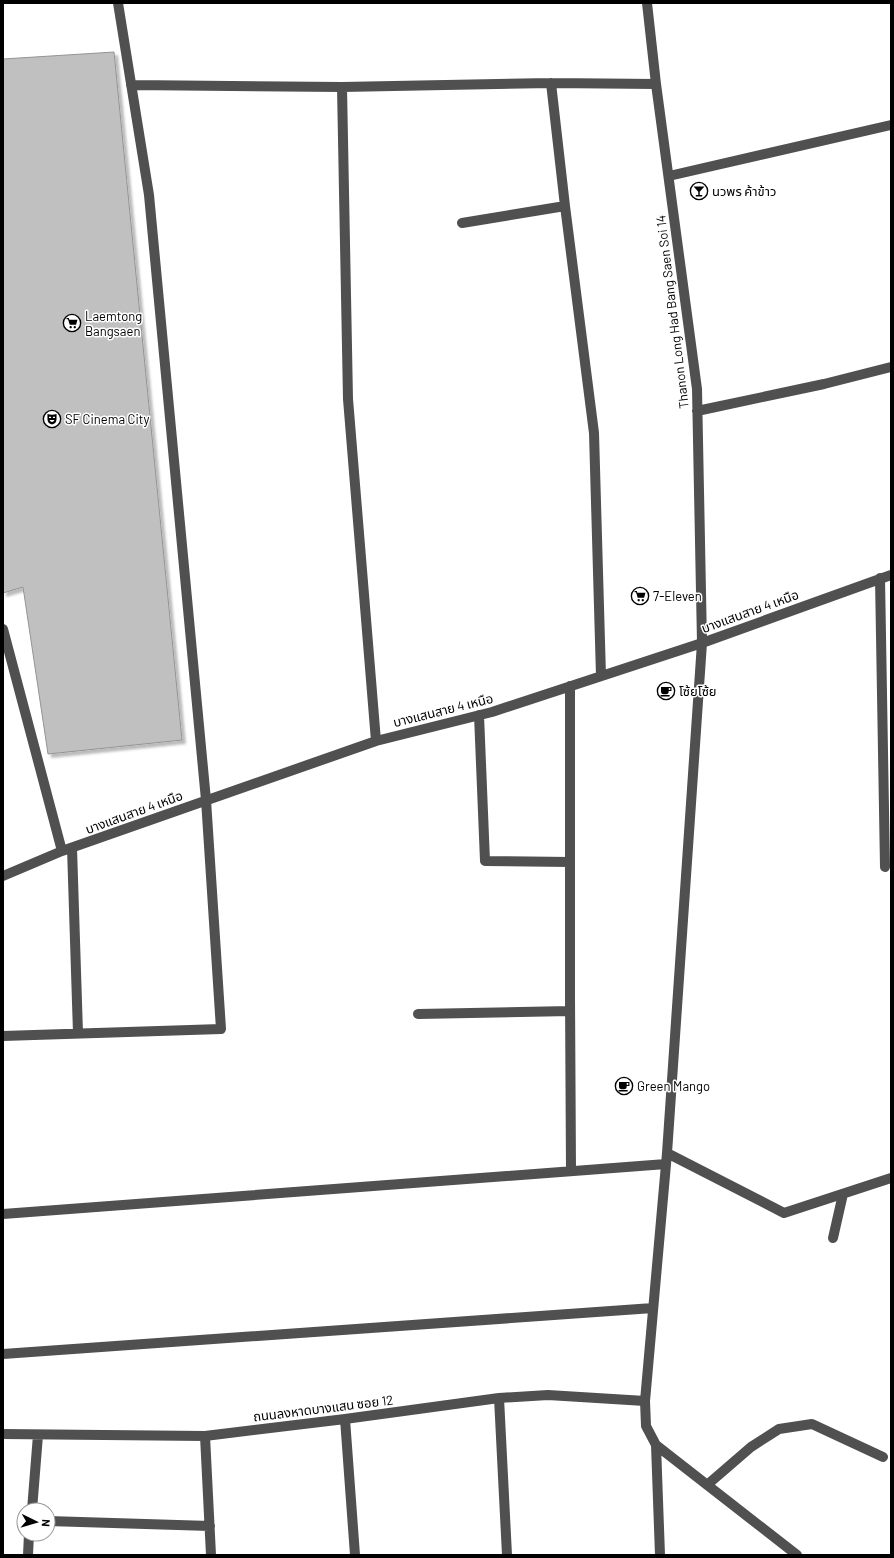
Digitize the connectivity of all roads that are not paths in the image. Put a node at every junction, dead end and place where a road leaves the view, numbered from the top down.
1 (118, 3) edge
2 (647, 3) edge
3 (551, 83) junction
4 (656, 84) junction
5 (131, 85) junction
6 (342, 87) junction
7 (891, 125) edge
8 (668, 176) junction
9 (565, 206) junction
10 (462, 223) dead end
11 (891, 367) edge
12 (697, 411) junction
13 (891, 575) edge
14 (880, 578) junction
15 (3, 629) edge
16 (702, 643) junction
17 (601, 676) junction
18 (570, 686) junction
19 (479, 715) junction
20 (376, 741) junction
21 (206, 800) junction
22 (72, 848) junction
23 (62, 851) junction
24 (570, 862) junction
25 (885, 867) dead end
26 (3, 876) edge
27 (570, 1012) junction
28 (418, 1014) dead end
29 (78, 1034) junction
30 (3, 1036) edge
31 (667, 1153) junction
32 (666, 1164) junction
33 (571, 1171) junction
34 (891, 1178) edge
35 (843, 1194) junction
36 (3, 1214) edge
37 (833, 1238) dead end
38 (653, 1308) junction
39 (3, 1354) edge
40 (499, 1398) junction
41 (645, 1401) junction
42 (345, 1419) junction
43 (3, 1434) edge
44 (38, 1435) junction
45 (205, 1436) junction
46 (656, 1445) junction
47 (883, 1457) dead end
48 (707, 1485) junction
49 (33, 1502) edge
50 (56, 1521) edge
51 (210, 1526) junction
52 (29, 1542) edge
53 (28, 1555) edge
54 (211, 1555) edge
55 (355, 1555) edge
56 (507, 1555) edge
57 (660, 1555) edge
58 (797, 1555) edge

1 - 5 street
2 - 4 street, Thanon Long Had Bang Saen Soi 14
3 - 4 street
3 - 6 street
3 - 9 street
4 - 8 street, Thanon Long Had Bang Saen Soi 14
5 - 6 street
5 - 21 street
6 - 20 street
7 - 8 street
8 - 12 street, Thanon Long Had Bang Saen Soi 14
9 - 10 street
9 - 17 street
11 - 12 street
12 - 16 street, Thanon Long Had Bang Saen Soi 14
13 - 14 street, บางแสนสาย 4 เหนือ
14 - 16 street, บางแสนสาย 4 เหนือ
14 - 25 street
15 - 23 street
16 - 17 street, บางแสนสาย 4 เหนือ
16 - 31 street, Thanon Long Had Bang Saen Soi 14
17 - 18 street, บางแสนสาย 4 เหนือ
18 - 19 street, บางแสนสาย 4 เหนือ
18 - 24 street
19 - 20 street, บางแสนสาย 4 เหนือ
19 - 24 street
20 - 21 street, บางแสนสาย 4 เหนือ
21 - 22 street, บางแสนสาย 4 เหนือ
21 - 29 street
22 - 23 street, บางแสนสาย 4 เหนือ
22 - 29 street
23 - 26 street, บางแสนสาย 4 เหนือ
24 - 27 street
27 - 28 street
27 - 33 street
29 - 30 street
31 - 32 street, Thanon Long Had Bang Saen Soi 14
31 - 35 street
32 - 33 street
32 - 38 street, Thanon Long Had Bang Saen Soi 14
33 - 36 street
34 - 35 street
35 - 37 street
38 - 39 street
38 - 41 street, Thanon Long Had Bang Saen Soi 14
40 - 41 street, ถนนลงหาดบางแสน ซอย 12
40 - 42 street, ถนนลงหาดบางแสน ซอย 12
40 - 56 street
41 - 46 street, Thanon Long Had Bang Saen Soi 14
42 - 45 street, ถนนลงหาดบางแสน ซอย 12
42 - 55 street
43 - 44 street, ถนนลงหาดบางแสน ซอย 12
44 - 45 street, ถนนลงหาดบางแสน ซอย 12
44 - 49 street
45 - 51 street
46 - 48 street
46 - 57 street
47 - 48 street
48 - 58 street
50 - 51 street
51 - 54 street
52 - 53 street

